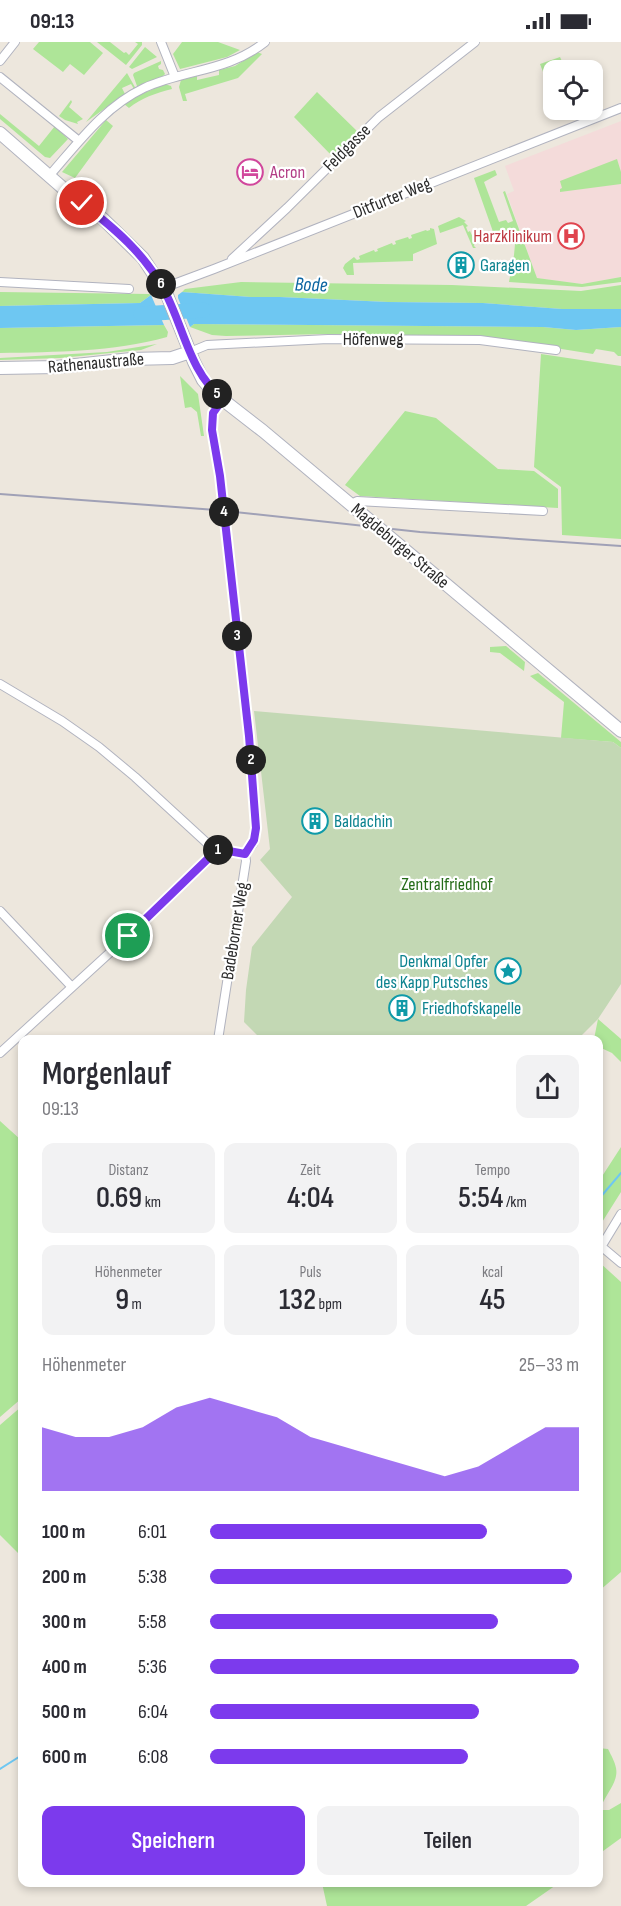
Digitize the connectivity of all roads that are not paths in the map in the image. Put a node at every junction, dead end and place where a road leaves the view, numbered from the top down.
1 (15, 42) edge
2 (161, 42) edge
3 (265, 42) edge
4 (475, 42) edge
5 (0, 61) edge
6 (0, 77) edge
7 (176, 77) junction
8 (621, 108) edge
9 (0, 133) edge
10 (80, 141) junction
11 (49, 176) junction
12 (227, 264) junction
13 (0, 282) edge
14 (129, 289) dead end
15 (165, 291) junction
16 (556, 350) dead end
17 (190, 352) junction
18 (0, 368) edge
19 (223, 399) junction
20 (351, 504) junction
21 (543, 511) dead end
22 (0, 684) edge
23 (621, 731) edge
24 (218, 849) junction
25 (245, 854) junction
26 (0, 912) edge
27 (71, 987) junction
28 (19, 1035) edge
29 (219, 1035) edge
30 (18, 1036) edge
31 (0, 1053) edge
32 (621, 1214) edge
33 (603, 1245) edge
34 (603, 1252) edge
35 (621, 1263) edge

1 - 5 street
2 - 7 street
3 - 7 street
4 - 12 street, Feldgasse
6 - 10 street
7 - 10 street
8 - 12 street, Ditfurter Weg
9 - 11 main road, Magdeburger Straße
10 - 11 street
11 - 15 main road, Magdeburger Straße
12 - 15 street, Ditfurter Weg
13 - 14 street
15 - 17 main road, Magdeburger Straße
16 - 17 street, Höfenweg
17 - 18 main road, Rathenaustraße
17 - 19 main road, Magdeburger Straße
19 - 20 main road, Magdeburger Straße
19 - 25 street, Badeborner Weg
20 - 21 street
20 - 23 main road, Magdeburger Straße
22 - 24 street
24 - 25 street
24 - 27 street
25 - 29 street, Badeborner Weg
26 - 27 street
27 - 28 street
30 - 31 street
32 - 33 street
34 - 35 street

